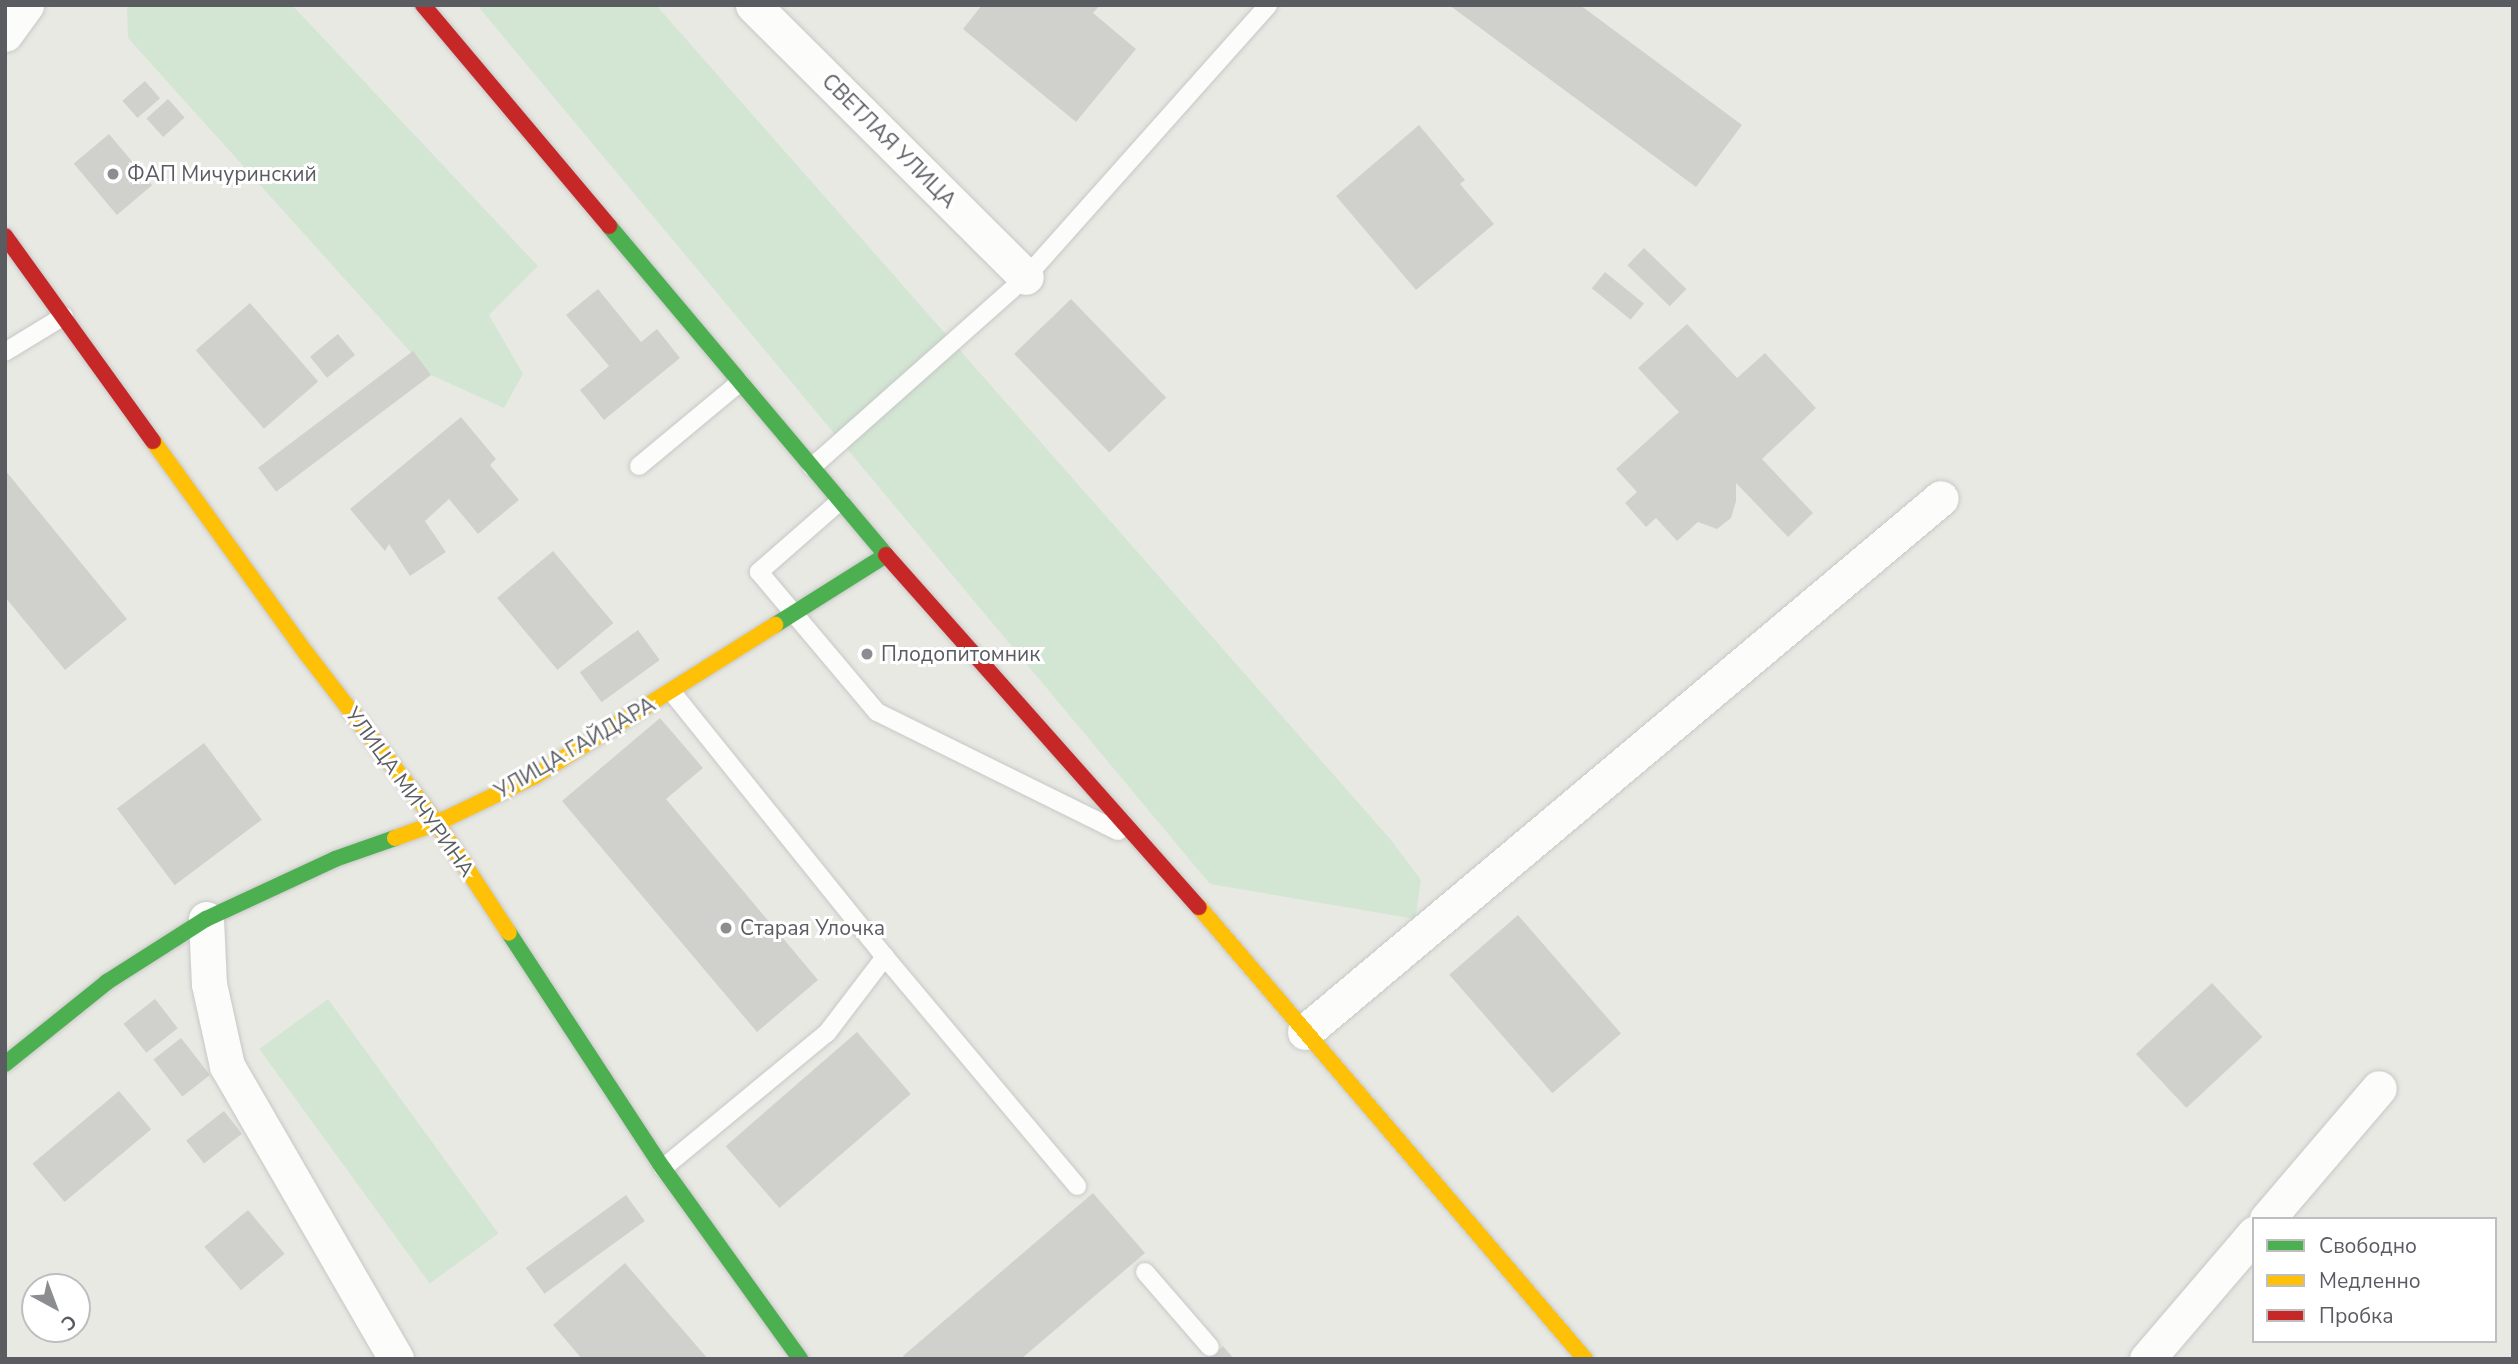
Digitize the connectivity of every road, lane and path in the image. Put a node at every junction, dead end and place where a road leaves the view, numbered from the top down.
1 (26, 5) edge
2 (423, 5) edge
3 (753, 5) edge
4 (1268, 5) edge
5 (5, 34) edge
6 (5, 236) edge
7 (1026, 277) junction
8 (64, 316) junction
9 (5, 352) edge
10 (740, 382) junction
11 (639, 466) dead end
12 (812, 467) junction
13 (1941, 498) dead end
14 (840, 501) junction
15 (886, 555) junction
16 (794, 614) junction
17 (672, 692) junction
18 (437, 823) junction
19 (1143, 843) junction
20 (206, 919) junction
21 (885, 957) junction
22 (1306, 1032) junction
23 (5, 1064) edge
24 (2379, 1088) dead end
25 (663, 1168) junction
26 (1077, 1186) dead end
27 (2269, 1217) edge
28 (2252, 1236) edge
29 (1145, 1272) dead end
30 (1210, 1347) dead end
31 (396, 1359) edge
32 (800, 1359) edge
33 (1585, 1359) edge
34 (2147, 1359) edge

1 - 5 street
2 - 10 street
3 - 7 street, СВЕТЛАЯ УЛИЦА
4 - 7 lane
6 - 8 street, УЛИЦА МИЧУРИНА
7 - 12 lane
8 - 9 lane
8 - 18 street, УЛИЦА МИЧУРИНА
10 - 11 lane
10 - 12 street
12 - 14 street
13 - 22 street
14 - 15 street
14 - 16 lane
15 - 16 street, УЛИЦА ГАЙДАРА
15 - 19 street
16 - 17 street, УЛИЦА ГАЙДАРА
16 - 19 lane
17 - 18 street, УЛИЦА ГАЙДАРА
17 - 21 lane
18 - 20 street, УЛИЦА ГАЙДАРА
18 - 25 street, УЛИЦА МИЧУРИНА
19 - 22 street
20 - 23 street, УЛИЦА ГАЙДАРА
20 - 31 street
21 - 25 lane
21 - 26 lane
22 - 33 street
24 - 27 street
25 - 32 street, УЛИЦА МИЧУРИНА
28 - 34 street
29 - 30 lane

